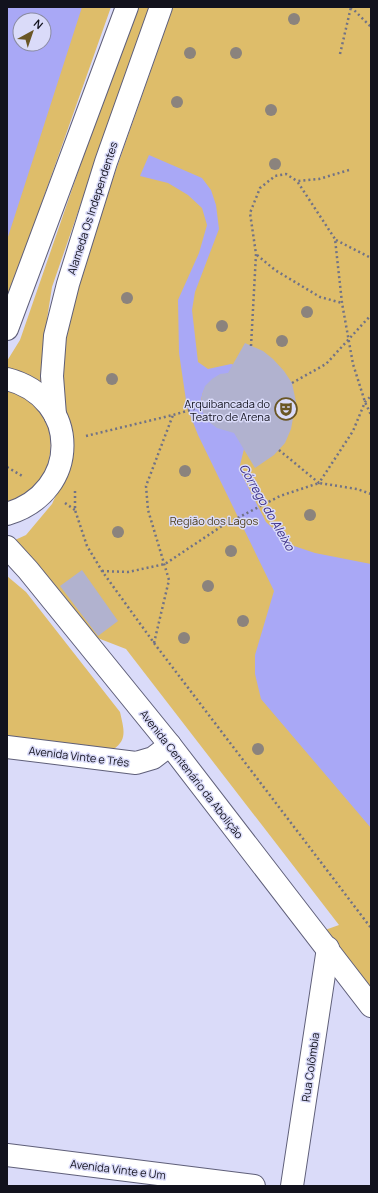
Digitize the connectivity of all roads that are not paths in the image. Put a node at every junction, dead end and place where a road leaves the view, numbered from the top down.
1 (127, 7) edge
2 (161, 7) edge
3 (7, 329) edge
4 (7, 379) edge
5 (55, 415) junction
6 (7, 514) edge
7 (7, 547) edge
8 (170, 744) junction
9 (7, 747) edge
10 (328, 948) junction
11 (371, 1006) edge
12 (7, 1155) edge
13 (254, 1186) edge
14 (292, 1186) edge

1 - 3 street
2 - 5 street, Alameda Os Independentes
4 - 5 street
5 - 6 street
7 - 8 street, Avenida Centenário da Abolição
8 - 9 street, Avenida Vinte e Três
8 - 10 street, Avenida Centenário da Abolição
10 - 11 street, Avenida Centenário da Abolição
10 - 14 street, Rua Colômbia
12 - 13 street, Avenida Vinte e Um

